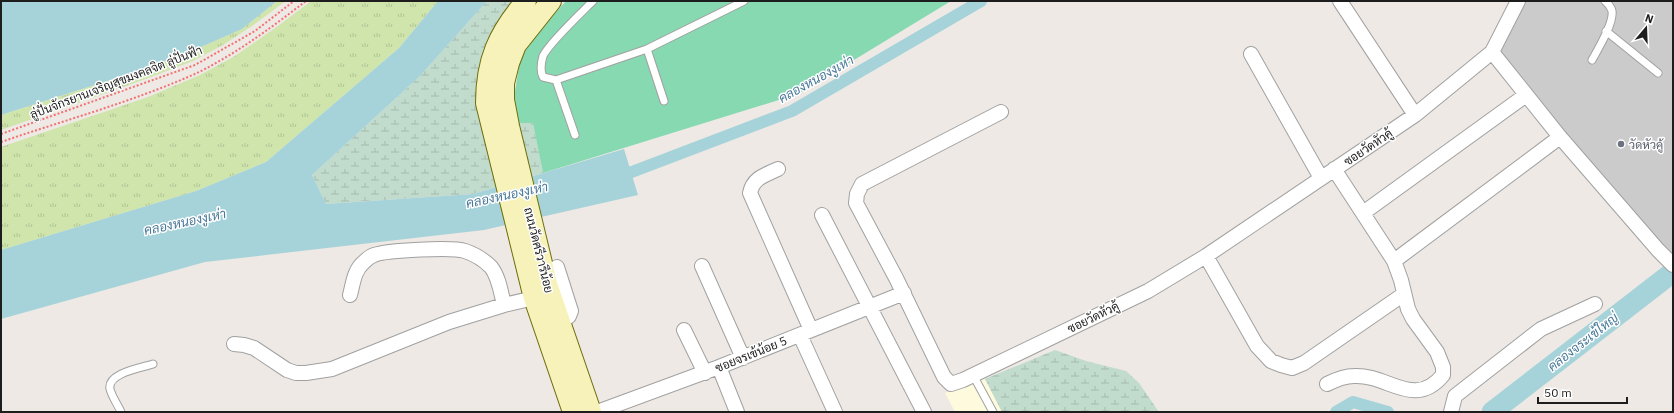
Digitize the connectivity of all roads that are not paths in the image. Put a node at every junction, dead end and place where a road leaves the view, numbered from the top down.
1 (526, 1) edge
2 (551, 1) edge
3 (593, 1) edge
4 (744, 1) edge
5 (1340, 1) edge
6 (1518, 1) edge
7 (1605, 1) edge
8 (1606, 31) junction
9 (648, 49) junction
10 (1492, 52) junction
11 (1251, 54) dead end
12 (1592, 60) dead end
13 (1658, 73) dead end
14 (556, 80) junction
15 (1526, 95) junction
16 (664, 100) dead end
17 (1001, 112) dead end
18 (1415, 115) junction
19 (500, 127) junction
20 (575, 136) dead end
21 (1560, 137) junction
22 (778, 169) dead end
23 (1334, 169) junction
24 (1321, 178) junction
25 (1363, 213) junction
26 (822, 214) dead end
27 (1206, 256) junction
28 (1394, 261) junction
29 (1669, 261) edge
30 (702, 266) dead end
31 (557, 267) dead end
32 (537, 290) junction
33 (904, 293) junction
34 (1404, 294) junction
35 (350, 295) dead end
36 (1595, 304) dead end
37 (504, 305) junction
38 (869, 306) junction
39 (560, 324) junction
40 (684, 330) dead end
41 (806, 332) junction
42 (234, 344) dead end
43 (743, 358) junction
44 (153, 364) dead end
45 (719, 367) junction
46 (705, 373) junction
47 (973, 375) junction
48 (1327, 384) dead end
49 (122, 412) edge
50 (573, 412) edge
51 (591, 412) edge
52 (597, 412) edge
53 (738, 412) edge
54 (835, 412) edge
55 (924, 412) edge
56 (993, 412) edge
57 (1451, 412) edge

1 - 19 main road, ถนนวัดศรีวารีน้อย
2 - 19 main road, ถนนวัดศรีวารีน้อย
3 - 14 lane
4 - 9 lane
5 - 18 street
6 - 10 street, ซอยวัดหัวคู้
7 - 8 lane
8 - 12 lane
8 - 13 lane
9 - 14 lane
9 - 16 lane
10 - 15 street
10 - 18 street, ซอยวัดหัวคู้
11 - 24 street
14 - 20 lane
15 - 21 street
15 - 25 street
17 - 33 street, ซอยวัดหัวคู้
18 - 23 street, ซอยวัดหัวคู้
19 - 32 main road, ถนนวัดศรีวารีน้อย
21 - 28 street
21 - 29 street
22 - 41 street
23 - 24 street, ซอยวัดหัวคู้
23 - 25 street
24 - 27 street, ซอยวัดหัวคู้
25 - 28 street
26 - 38 street
27 - 34 street
27 - 47 street, ซอยวัดหัวคู้
28 - 34 street
30 - 43 street
31 - 39 street
32 - 37 street
32 - 39 main road, ถนนวัดศรีวารีน้อย
32 - 50 main road, ถนนวัดศรีวารีน้อย
33 - 38 street, ซอยจรเข้น้อย 5
33 - 47 street, ซอยวัดหัวคู้
34 - 48 street
35 - 37 street
36 - 57 street
37 - 42 street
38 - 41 street, ซอยจรเข้น้อย 5
38 - 55 street
39 - 51 main road, ถนนวัดศรีวารีน้อย
40 - 46 street
41 - 43 street, ซอยจรเข้น้อย 5
41 - 54 street
43 - 45 street, ซอยจรเข้น้อย 5
44 - 49 lane
45 - 46 street, ซอยจรเข้น้อย 5
45 - 53 street
46 - 52 street, ซอยจรเข้น้อย 5
47 - 56 lane

